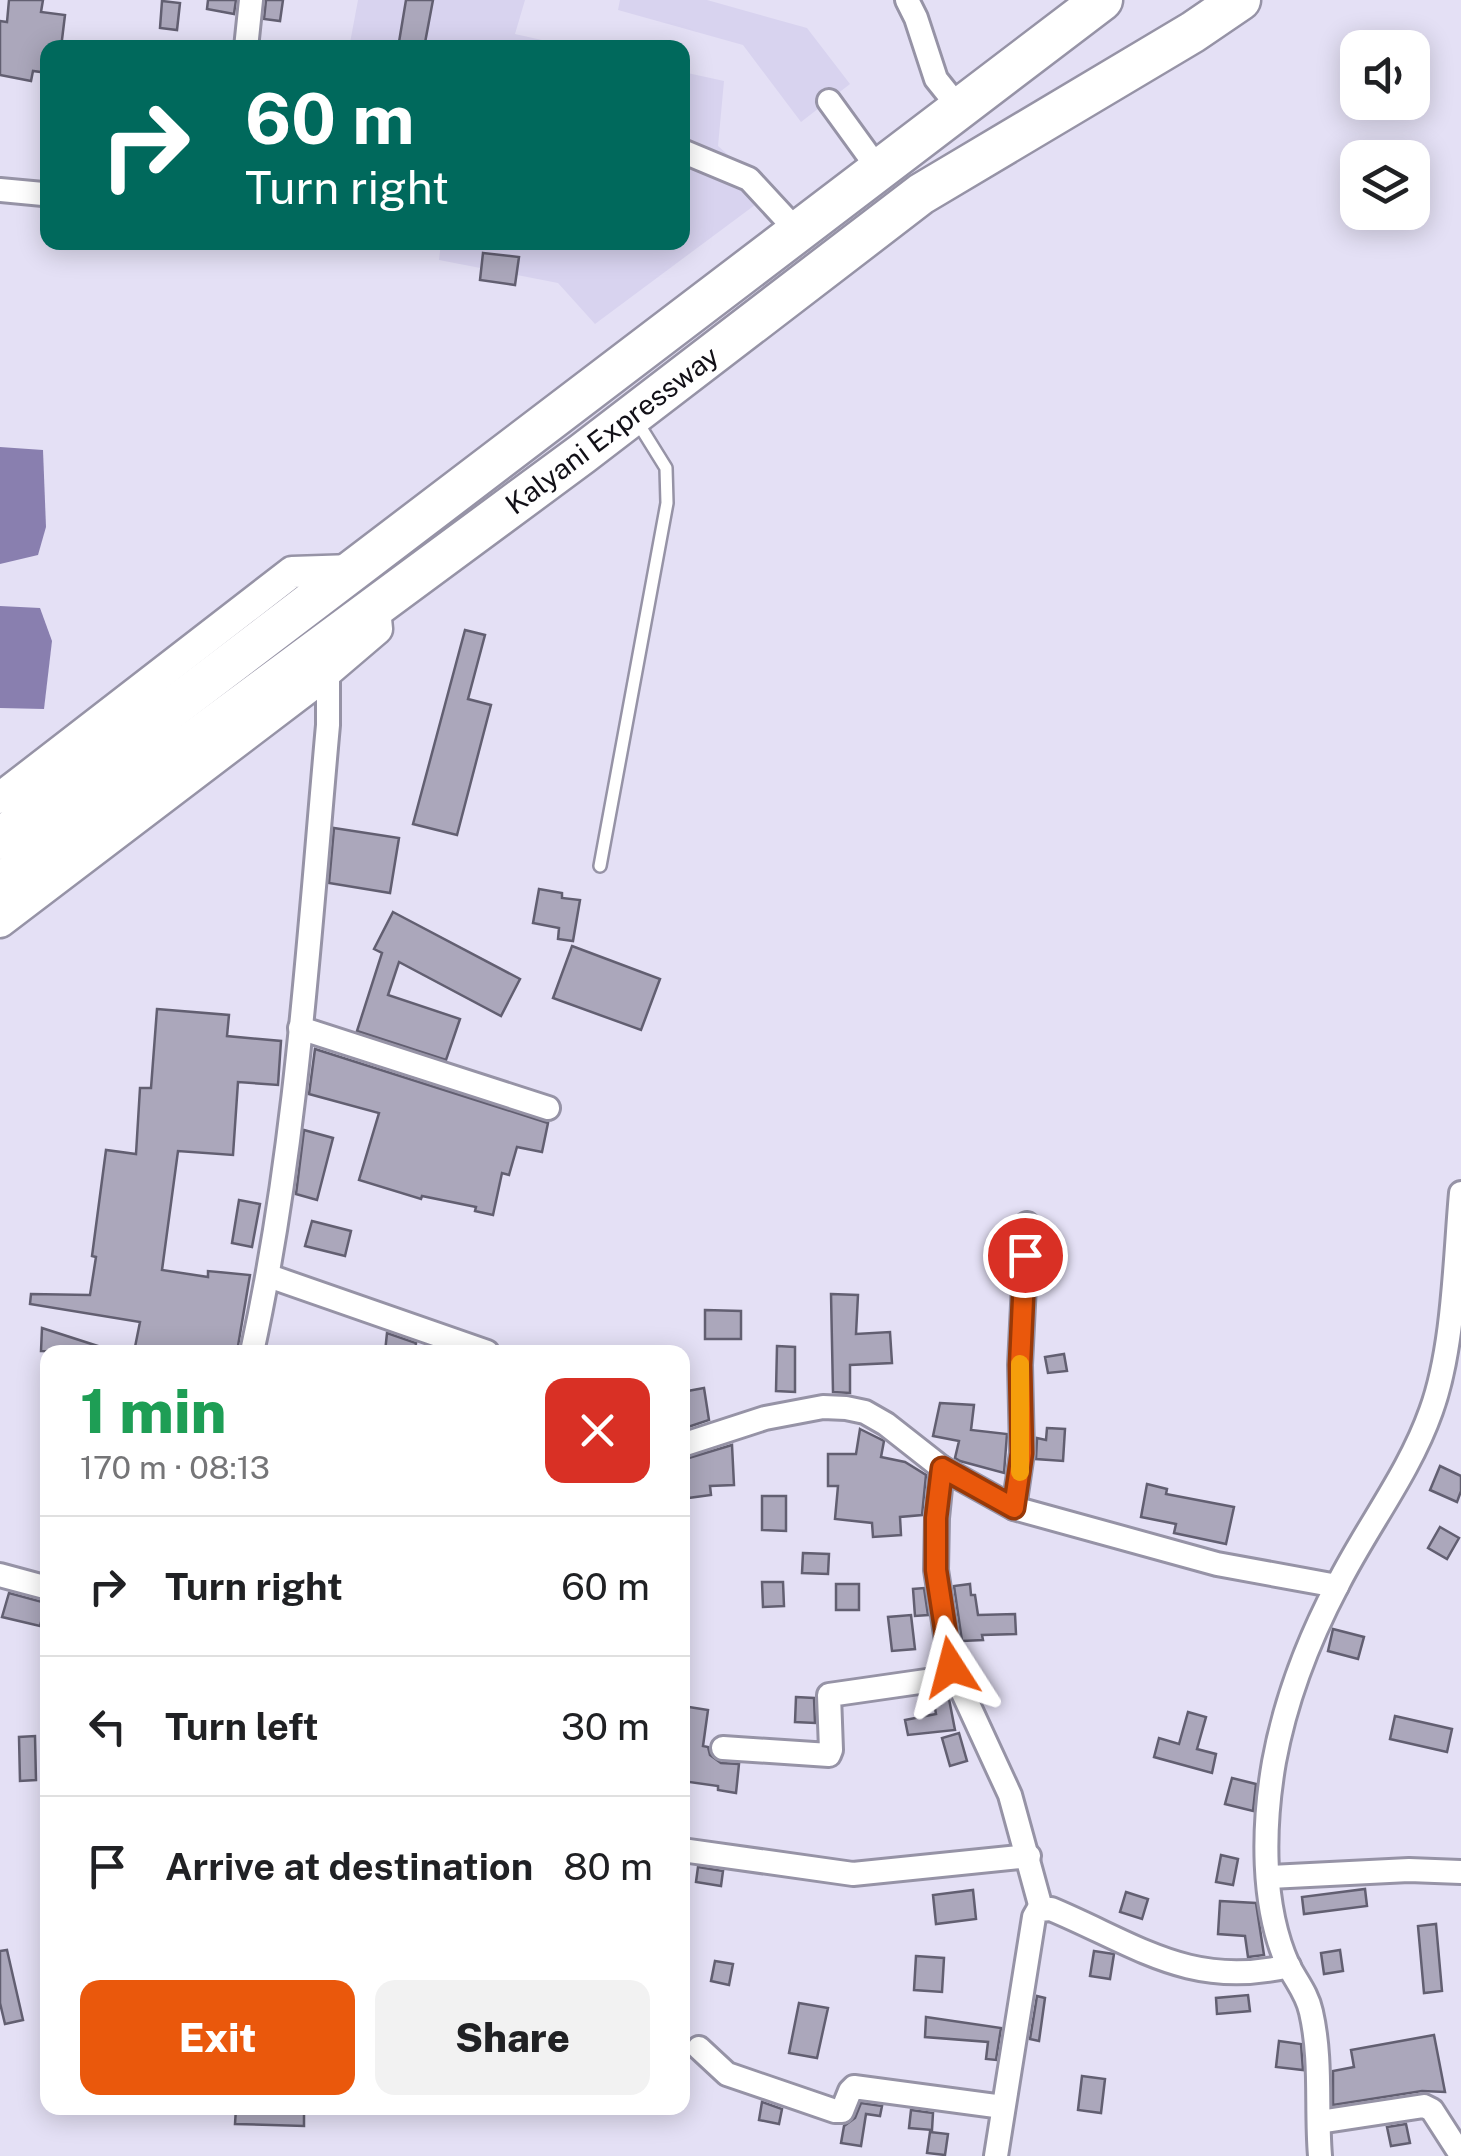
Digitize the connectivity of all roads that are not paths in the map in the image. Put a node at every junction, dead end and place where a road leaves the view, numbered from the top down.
1 (251, 0) edge
2 (907, 0) edge
3 (1102, 0) edge
4 (1240, 0) edge
5 (247, 40) edge
6 (829, 101) dead end
7 (960, 109) junction
8 (690, 154) edge
9 (879, 170) junction
10 (0, 190) edge
11 (40, 194) edge
12 (798, 232) junction
13 (633, 415) junction
14 (353, 570) junction
15 (375, 608) junction
16 (328, 671) junction
17 (0, 798) edge
18 (0, 839) edge
19 (600, 866) dead end
20 (0, 884) edge
21 (0, 922) edge
22 (300, 1028) junction
23 (548, 1108) dead end
24 (1461, 1193) edge
25 (1027, 1224) dead end
26 (269, 1276) junction
27 (254, 1345) edge
28 (467, 1345) edge
29 (690, 1442) edge
30 (942, 1468) junction
31 (1014, 1508) junction
32 (0, 1575) edge
33 (40, 1586) edge
34 (1337, 1586) junction
35 (954, 1677) junction
36 (723, 1748) dead end
37 (690, 1851) edge
38 (1030, 1856) junction
39 (1461, 1872) edge
40 (1268, 1877) junction
41 (1042, 1908) junction
42 (1289, 1966) junction
43 (699, 2048) dead end
44 (1003, 2107) junction
45 (1319, 2122) junction
46 (1461, 2155) edge
47 (996, 2156) edge
48 (1320, 2156) edge

1 - 5 street
2 - 7 street
3 - 7 highway, Kalyani Expressway
4 - 13 highway, Kalyani Expressway
6 - 9 street
7 - 9 highway, Kalyani Expressway
8 - 12 street
9 - 12 highway, Kalyani Expressway
10 - 11 street
12 - 14 highway, Kalyani Expressway
13 - 15 highway, Kalyani Expressway
13 - 19 lane
14 - 17 street
14 - 18 highway, Kalyani Expressway
15 - 16 street
15 - 20 highway, Kalyani Expressway
16 - 21 street
16 - 22 street
22 - 23 street
22 - 26 street
24 - 34 street
25 - 31 street
26 - 27 street
26 - 28 street
29 - 30 street
30 - 31 street
30 - 35 street
31 - 34 street
32 - 33 street
34 - 40 street
35 - 36 street
35 - 38 street
37 - 38 street
38 - 41 street
39 - 40 street
40 - 42 street
41 - 42 street
41 - 44 street
42 - 45 street
43 - 44 street
44 - 47 street
45 - 46 street
45 - 48 street

